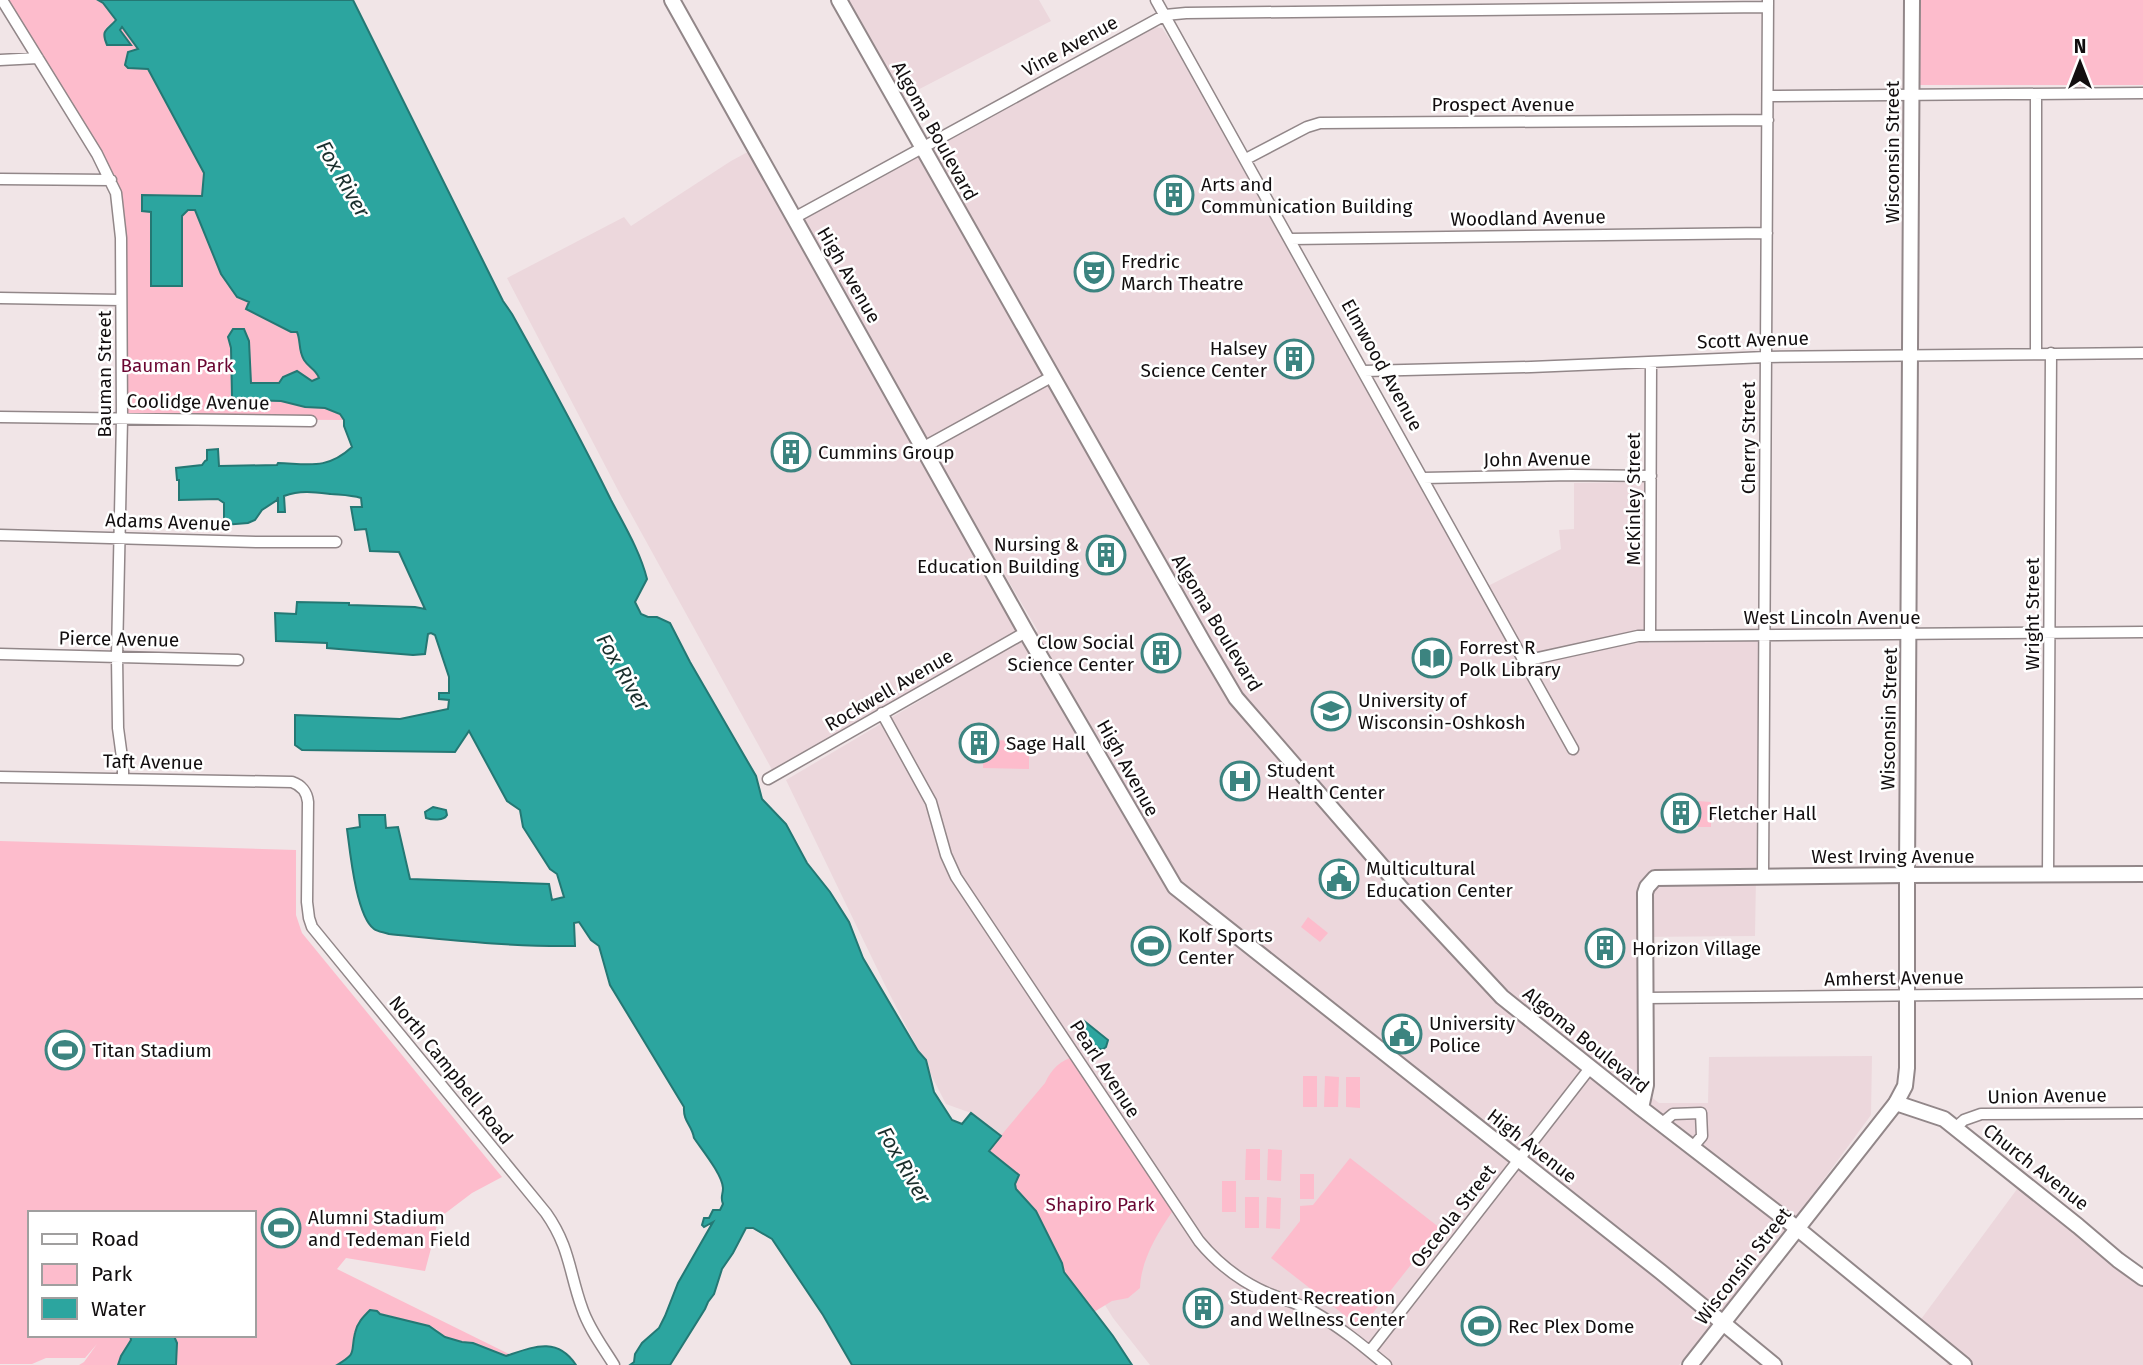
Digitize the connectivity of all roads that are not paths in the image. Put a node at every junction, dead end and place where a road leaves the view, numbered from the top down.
1 (2, 0) edge
2 (672, 0) edge
3 (839, 0) edge
4 (1156, 0) edge
5 (1912, 0) edge
6 (1768, 4) edge
7 (1480, 5) edge
8 (1165, 15) junction
9 (38, 58) junction
10 (0, 60) edge
11 (2143, 93) edge
12 (1912, 94) junction
13 (2036, 94) junction
14 (1768, 96) junction
15 (1768, 120) junction
16 (923, 148) junction
17 (1246, 159) junction
18 (0, 179) edge
19 (111, 180) junction
20 (794, 218) junction
21 (1767, 233) junction
22 (1290, 239) junction
23 (0, 298) edge
24 (121, 300) junction
25 (2143, 353) edge
26 (2036, 354) junction
27 (2051, 354) junction
28 (1910, 355) junction
29 (1766, 356) junction
30 (1651, 362) junction
31 (1364, 371) junction
32 (1053, 376) junction
33 (0, 417) edge
34 (122, 419) junction
35 (311, 421) dead end
36 (924, 447) junction
37 (1651, 476) junction
38 (1423, 478) junction
39 (0, 535) edge
40 (119, 538) junction
41 (336, 542) dead end
42 (1026, 632) junction
43 (2050, 632) junction
44 (2143, 632) edge
45 (1909, 634) junction
46 (1764, 635) junction
47 (1650, 636) junction
48 (0, 654) edge
49 (117, 656) junction
50 (238, 660) dead end
51 (1524, 661) junction
52 (882, 713) junction
53 (1573, 749) dead end
54 (0, 777) edge
55 (122, 779) junction
56 (768, 779) dead end
57 (303, 789) joint
58 (2143, 874) edge
59 (1906, 875) junction
60 (2048, 875) junction
61 (1763, 877) junction
62 (2143, 993) edge
63 (1906, 995) junction
64 (1645, 998) junction
65 (1590, 1068) junction
66 (1896, 1103) junction
67 (1641, 1108) junction
68 (2143, 1112) edge
69 (1661, 1124) junction
70 (1955, 1128) junction
71 (1692, 1148) junction
72 (1519, 1160) junction
73 (1798, 1229) junction
74 (2143, 1278) edge
75 (1722, 1324) junction
76 (1370, 1352) junction
77 (614, 1365) edge
78 (1386, 1365) edge
79 (1690, 1365) edge
80 (1774, 1365) edge
81 (1964, 1365) edge

1 - 9 street, Bauman Street
2 - 20 main road, High Avenue
3 - 16 main road, Algoma Boulevard
4 - 8 street, Elmwood Avenue
5 - 12 main road, Wisconsin Street
6 - 7 street, Vine Avenue
6 - 14 street, Cherry Street
7 - 8 street, Vine Avenue
8 - 16 street, Vine Avenue
8 - 17 street, Elmwood Avenue
9 - 10 street
9 - 19 street, Bauman Street
11 - 13 street
12 - 13 street
12 - 14 street
12 - 28 main road, Wisconsin Street
13 - 26 street
14 - 15 street, Cherry Street
15 - 17 street, Prospect Avenue
15 - 21 street, Cherry Street
16 - 20 street, Vine Avenue
16 - 32 main road, Algoma Boulevard
17 - 22 street, Elmwood Avenue
18 - 19 street
19 - 24 street, Bauman Street
20 - 36 main road, High Avenue
21 - 22 street, Woodland Avenue
21 - 29 street, Cherry Street
22 - 31 street, Elmwood Avenue
23 - 24 street
24 - 34 street, Bauman Street
25 - 27 street, Scott Avenue
26 - 27 street, Scott Avenue
26 - 28 street, Scott Avenue
27 - 43 street, Wright Street
28 - 29 street, Scott Avenue
28 - 45 main road, Wisconsin Street
29 - 30 street, Scott Avenue
29 - 46 street, Cherry Street
30 - 31 street, Scott Avenue
30 - 37 street, McKinley Street
31 - 38 street, Elmwood Avenue
32 - 36 street
32 - 65 main road, Algoma Boulevard
33 - 34 street, Coolidge Avenue
34 - 35 street, Coolidge Avenue
34 - 40 street, Bauman Street
36 - 42 main road, High Avenue
37 - 38 street, John Avenue
37 - 47 street, McKinley Street
38 - 51 street, Elmwood Avenue
39 - 40 street, Adams Avenue
40 - 41 street, Adams Avenue
40 - 49 street, Bauman Street
42 - 52 street, Rockwell Avenue
42 - 72 main road, High Avenue
43 - 44 street, West Lincoln Avenue
43 - 45 street, West Lincoln Avenue
43 - 60 street, Wright Street
45 - 46 street, West Lincoln Avenue
45 - 59 main road, Wisconsin Street
46 - 47 street, West Lincoln Avenue
46 - 61 street, Cherry Street
47 - 51 street, West Lincoln Avenue
48 - 49 street, Pierce Avenue
49 - 50 street, Pierce Avenue
49 - 55 street, Bauman Street
51 - 53 street, Elmwood Avenue
52 - 56 street, Rockwell Avenue
52 - 76 street, Pearl Avenue
54 - 55 street, Taft Avenue
55 - 57 street, Taft Avenue
57 - 77 street, North Campbell Road
58 - 60 main road, West Irving Avenue
59 - 60 main road, West Irving Avenue
59 - 61 main road, West Irving Avenue
59 - 63 main road, Wisconsin Street
61 - 64 main road, West Irving Avenue
62 - 63 street, Amherst Avenue
63 - 64 street, Amherst Avenue
63 - 66 main road, Wisconsin Street
64 - 67 main road
65 - 67 main road, Algoma Boulevard
65 - 72 street, Osceola Street
66 - 70 main road, Church Avenue
66 - 73 main road, Wisconsin Street
67 - 69 main road, Algoma Boulevard
68 - 70 street, Union Avenue
69 - 71 main road, Algoma Boulevard
69 - 71 street
70 - 74 main road, Church Avenue
71 - 73 main road, Algoma Boulevard
72 - 75 main road, High Avenue
72 - 76 street, Osceola Street
73 - 75 main road, Wisconsin Street
73 - 81 main road, Algoma Boulevard
75 - 79 main road, Wisconsin Street
75 - 80 main road, High Avenue
76 - 78 street, Pearl Avenue

